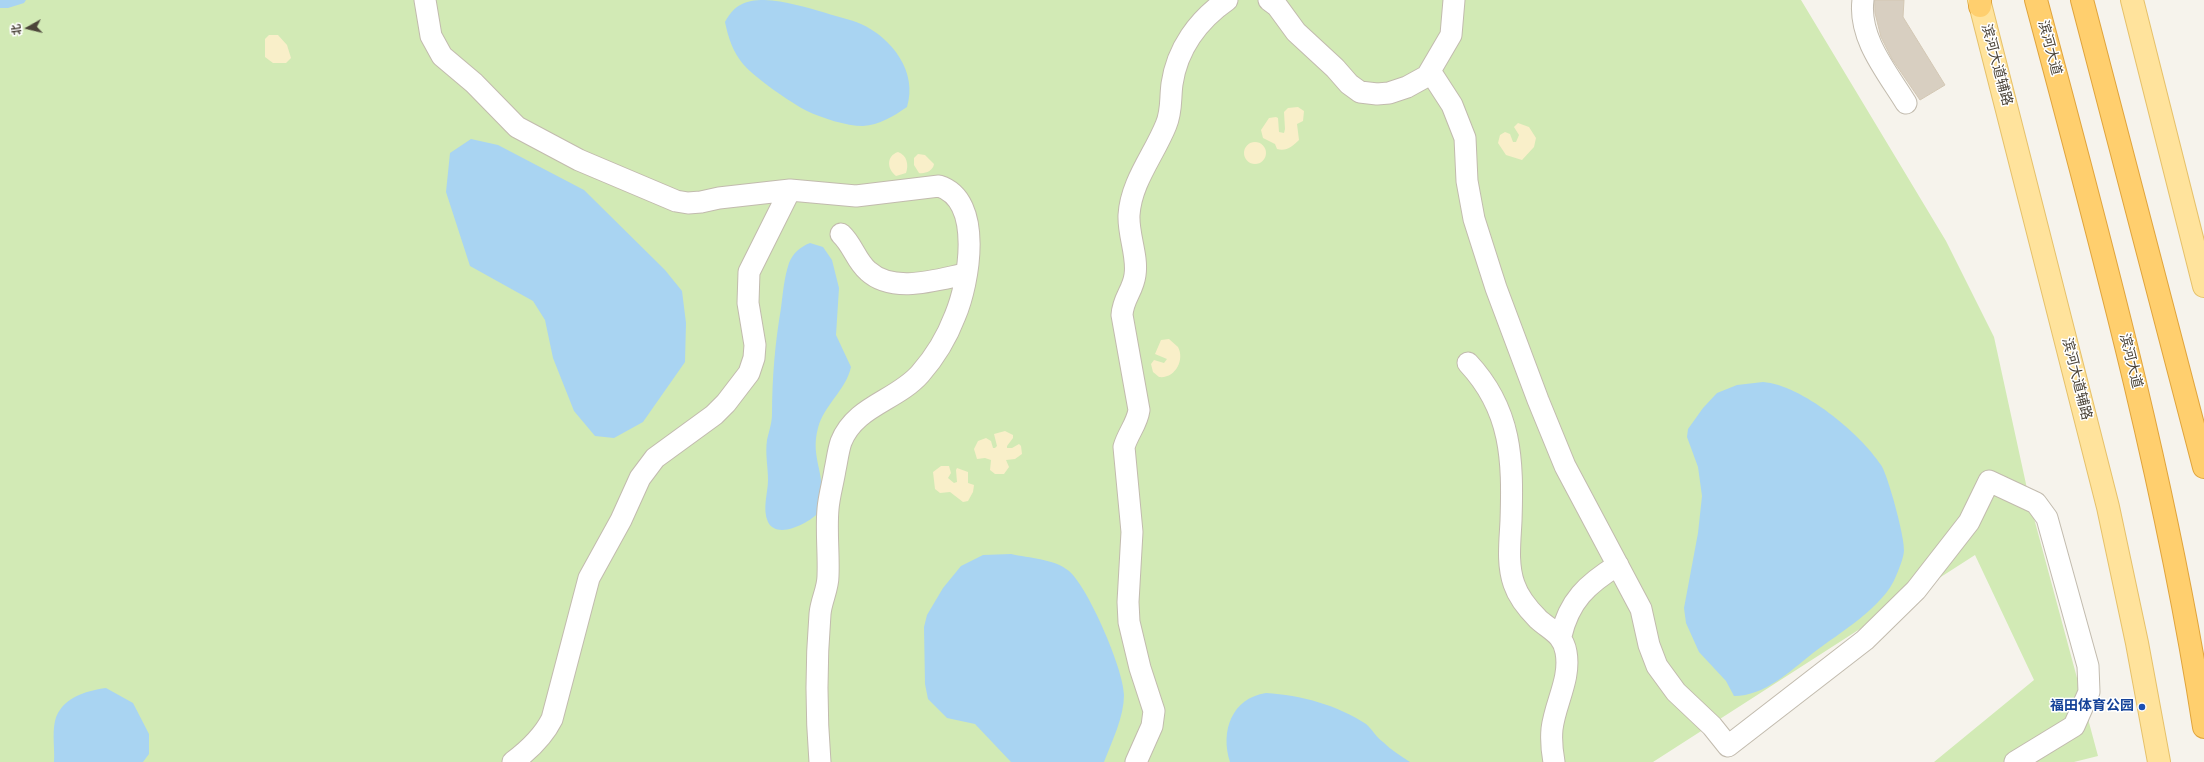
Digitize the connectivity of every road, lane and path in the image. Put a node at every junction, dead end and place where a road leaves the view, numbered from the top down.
1 (425, 0) edge
2 (1227, 0) edge
3 (1269, 0) edge
4 (1454, 0) edge
5 (1862, 0) edge
6 (2036, 0) edge
7 (2082, 0) edge
8 (2132, 0) edge
9 (1980, 2) edge
10 (1430, 71) junction
11 (1906, 103) dead end
12 (790, 190) junction
13 (841, 234) dead end
14 (965, 274) junction
15 (2204, 286) edge
16 (1468, 363) dead end
17 (2204, 467) edge
18 (1618, 565) junction
19 (1561, 636) junction
20 (2204, 727) edge
21 (513, 762) edge
22 (820, 762) edge
23 (1136, 762) edge
24 (1554, 762) edge
25 (2016, 762) edge
26 (2159, 762) edge

1 - 12 street
2 - 23 street
3 - 10 street
4 - 10 street
5 - 11 street
6 - 20 highway, 滨河大道
7 - 17 highway
8 - 15 main road
9 - 26 main road, 滨河大道辅路
10 - 18 street
12 - 14 street
12 - 21 street
13 - 14 street
14 - 22 street
16 - 19 street
18 - 19 street
18 - 25 street
19 - 24 street

